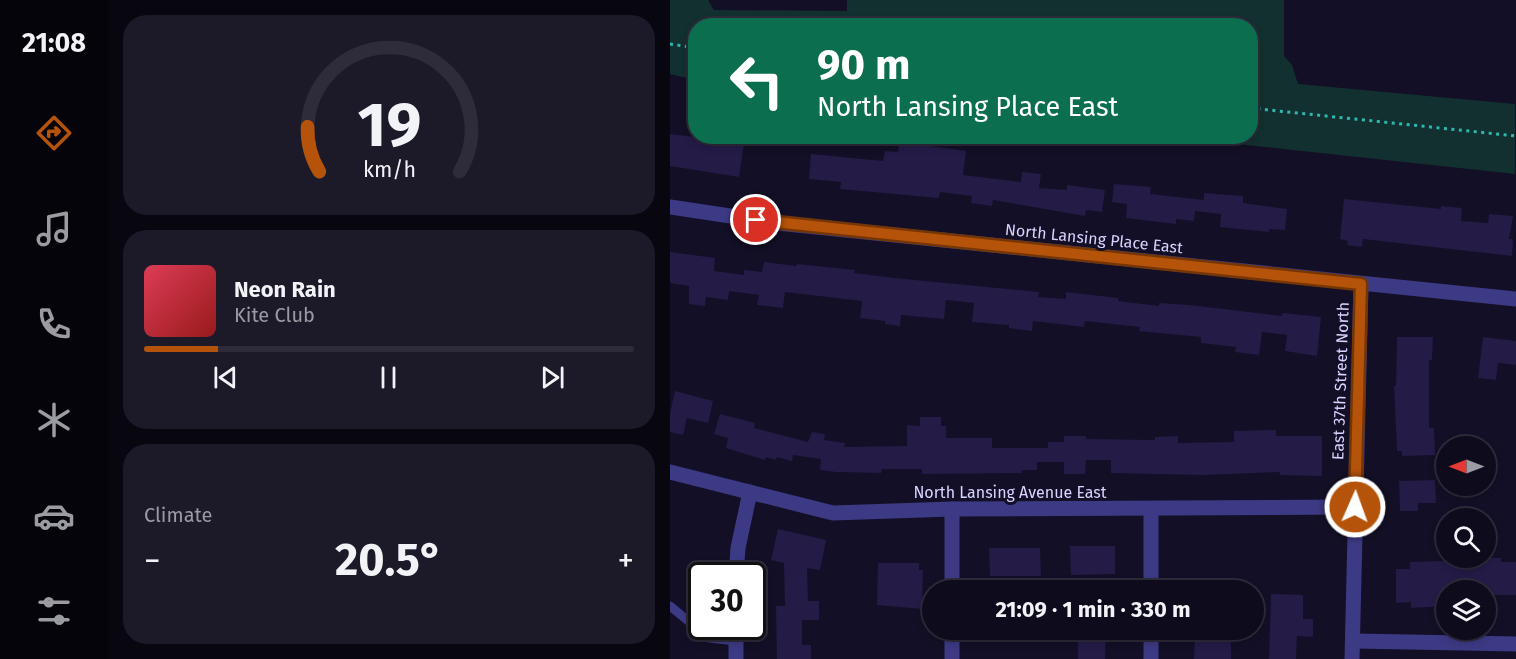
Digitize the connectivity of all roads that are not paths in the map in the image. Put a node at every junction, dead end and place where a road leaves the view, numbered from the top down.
1 (670, 207) edge
2 (1361, 284) junction
3 (1516, 299) edge
4 (670, 472) edge
5 (750, 492) junction
6 (1355, 507) junction
7 (952, 509) junction
8 (1151, 509) junction
9 (737, 562) edge
10 (952, 580) edge
11 (1151, 580) edge
12 (670, 606) edge
13 (688, 621) edge
14 (736, 640) edge
15 (952, 640) edge
16 (1151, 640) edge
17 (1355, 641) junction
18 (1516, 644) edge
19 (736, 659) edge
20 (952, 659) edge
21 (1151, 659) edge
22 (1352, 659) edge

1 - 2 street, North Lansing Place East
2 - 3 street, North Lansing Place East
2 - 6 street, East 37th Street North
4 - 5 street, North Lansing Avenue East
5 - 7 street, North Lansing Avenue East
5 - 9 street
6 - 8 street, North Lansing Avenue East
6 - 17 street, East 37th Street North
7 - 8 street, North Lansing Avenue East
7 - 10 street
8 - 11 street
12 - 13 lane
14 - 19 street
15 - 20 street
16 - 21 street
17 - 18 street
17 - 22 street, East 37th Street North

